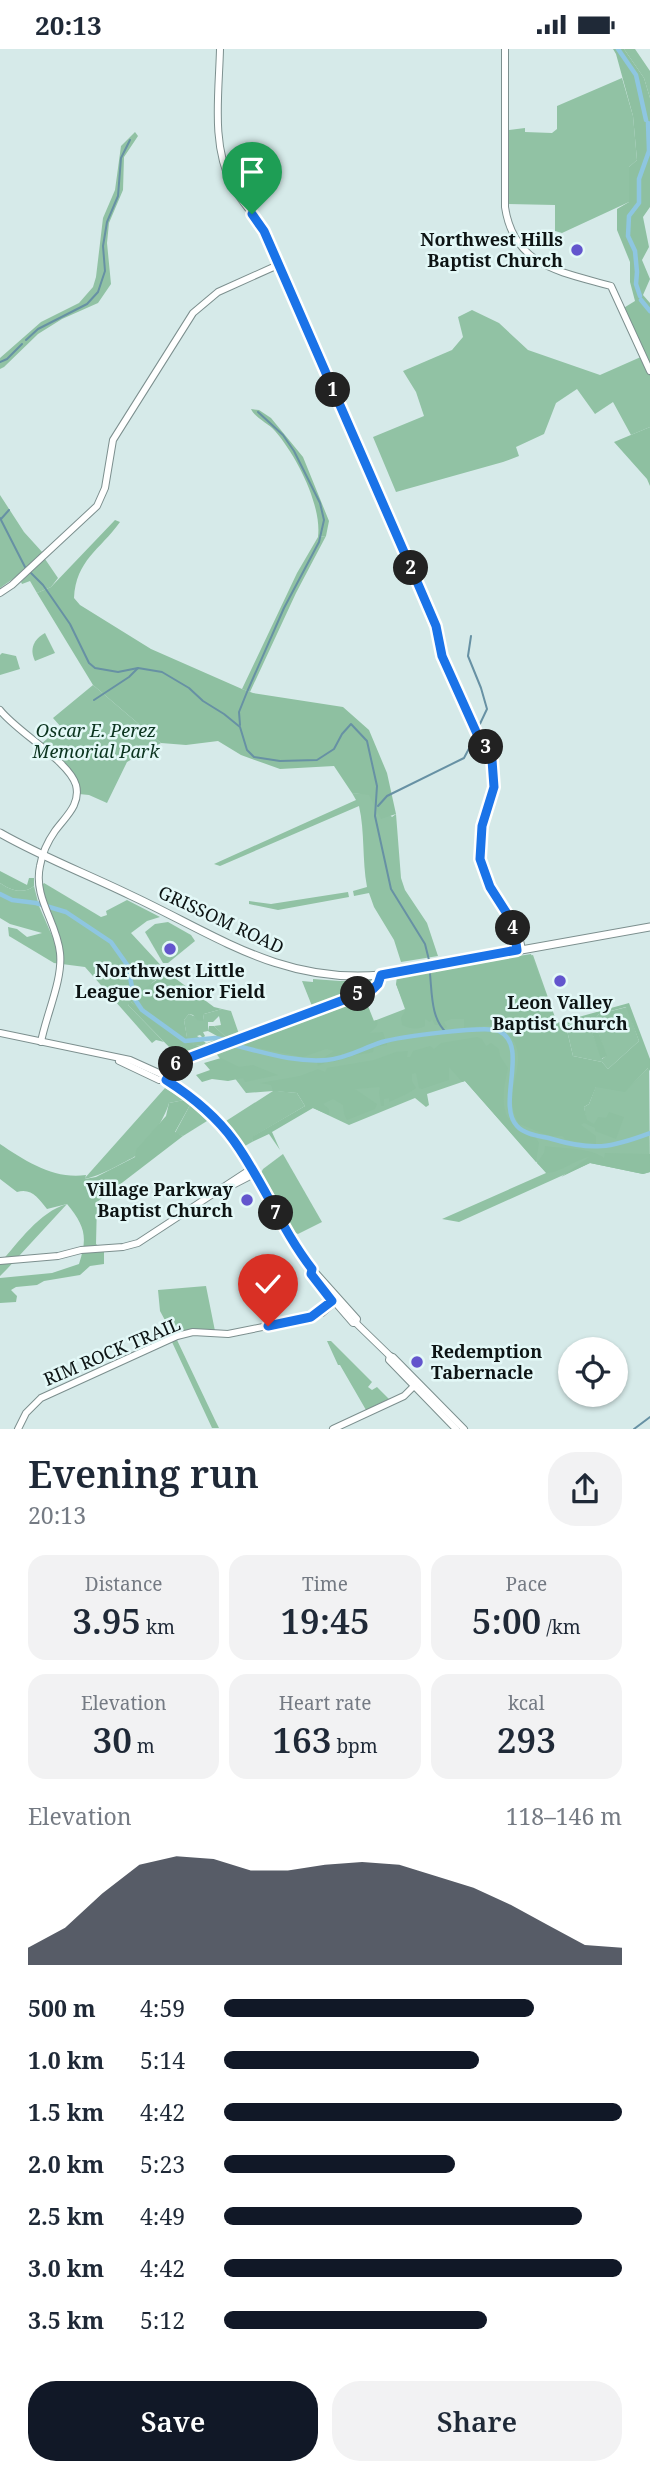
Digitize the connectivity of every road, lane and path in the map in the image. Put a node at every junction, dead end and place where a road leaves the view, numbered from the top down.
1 (220, 49) edge
2 (505, 49) edge
3 (278, 265) junction
4 (650, 371) edge
5 (0, 593) edge
6 (0, 710) edge
7 (0, 833) edge
8 (43, 855) junction
9 (650, 927) edge
10 (519, 950) junction
11 (381, 975) junction
12 (0, 1033) edge
13 (41, 1042) junction
14 (166, 1080) junction
15 (253, 1171) junction
16 (0, 1261) edge
17 (335, 1301) junction
18 (415, 1384) junction
19 (458, 1428) edge
20 (18, 1429) edge
21 (333, 1429) edge

1 - 3 street
2 - 4 street
3 - 5 street
3 - 10 street
6 - 8 street
7 - 8 main road, GRISSOM ROAD
8 - 11 main road, GRISSOM ROAD
8 - 13 street
9 - 10 main road, GRISSOM ROAD
10 - 11 main road, GRISSOM ROAD
11 - 14 street
12 - 13 street
13 - 14 street
14 - 15 street
15 - 16 street
15 - 17 street
17 - 18 street
17 - 20 street, RIM ROCK TRAIL
18 - 19 street
18 - 21 street

